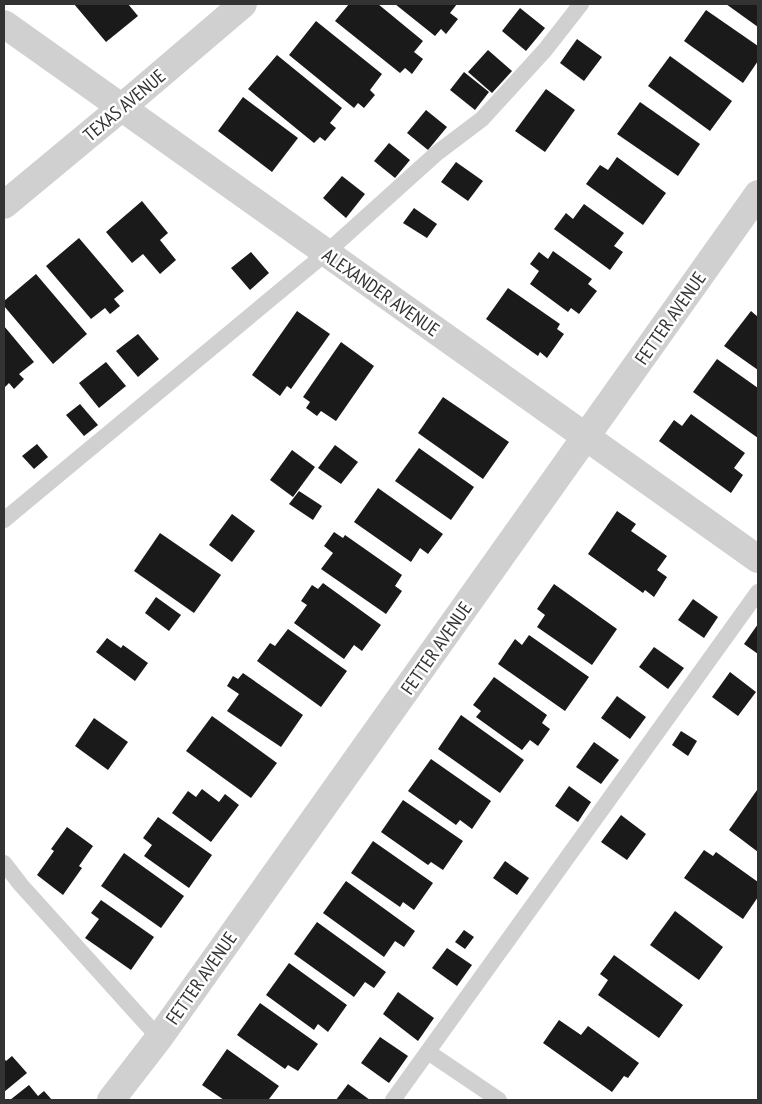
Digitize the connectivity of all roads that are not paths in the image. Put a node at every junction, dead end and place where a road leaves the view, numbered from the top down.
1 (243, 4) edge
2 (581, 4) edge
3 (4, 24) edge
4 (121, 108) junction
5 (758, 194) edge
6 (4, 205) edge
7 (326, 253) junction
8 (586, 437) junction
9 (4, 520) edge
10 (758, 559) edge
11 (758, 592) edge
12 (4, 863) edge
13 (159, 1038) junction
14 (428, 1052) junction
15 (111, 1100) edge
16 (393, 1100) edge
17 (499, 1100) edge

1 - 4 street, TEXAS AVENUE
2 - 7 lane
3 - 4 street, ALEXANDER AVENUE
4 - 6 street, TEXAS AVENUE
4 - 7 street, ALEXANDER AVENUE
5 - 8 street, FETTER AVENUE
7 - 8 street, ALEXANDER AVENUE
7 - 9 lane
8 - 10 street, ALEXANDER AVENUE
8 - 13 street, FETTER AVENUE
11 - 14 lane
12 - 13 lane
13 - 15 street, FETTER AVENUE
14 - 16 lane
14 - 17 lane

